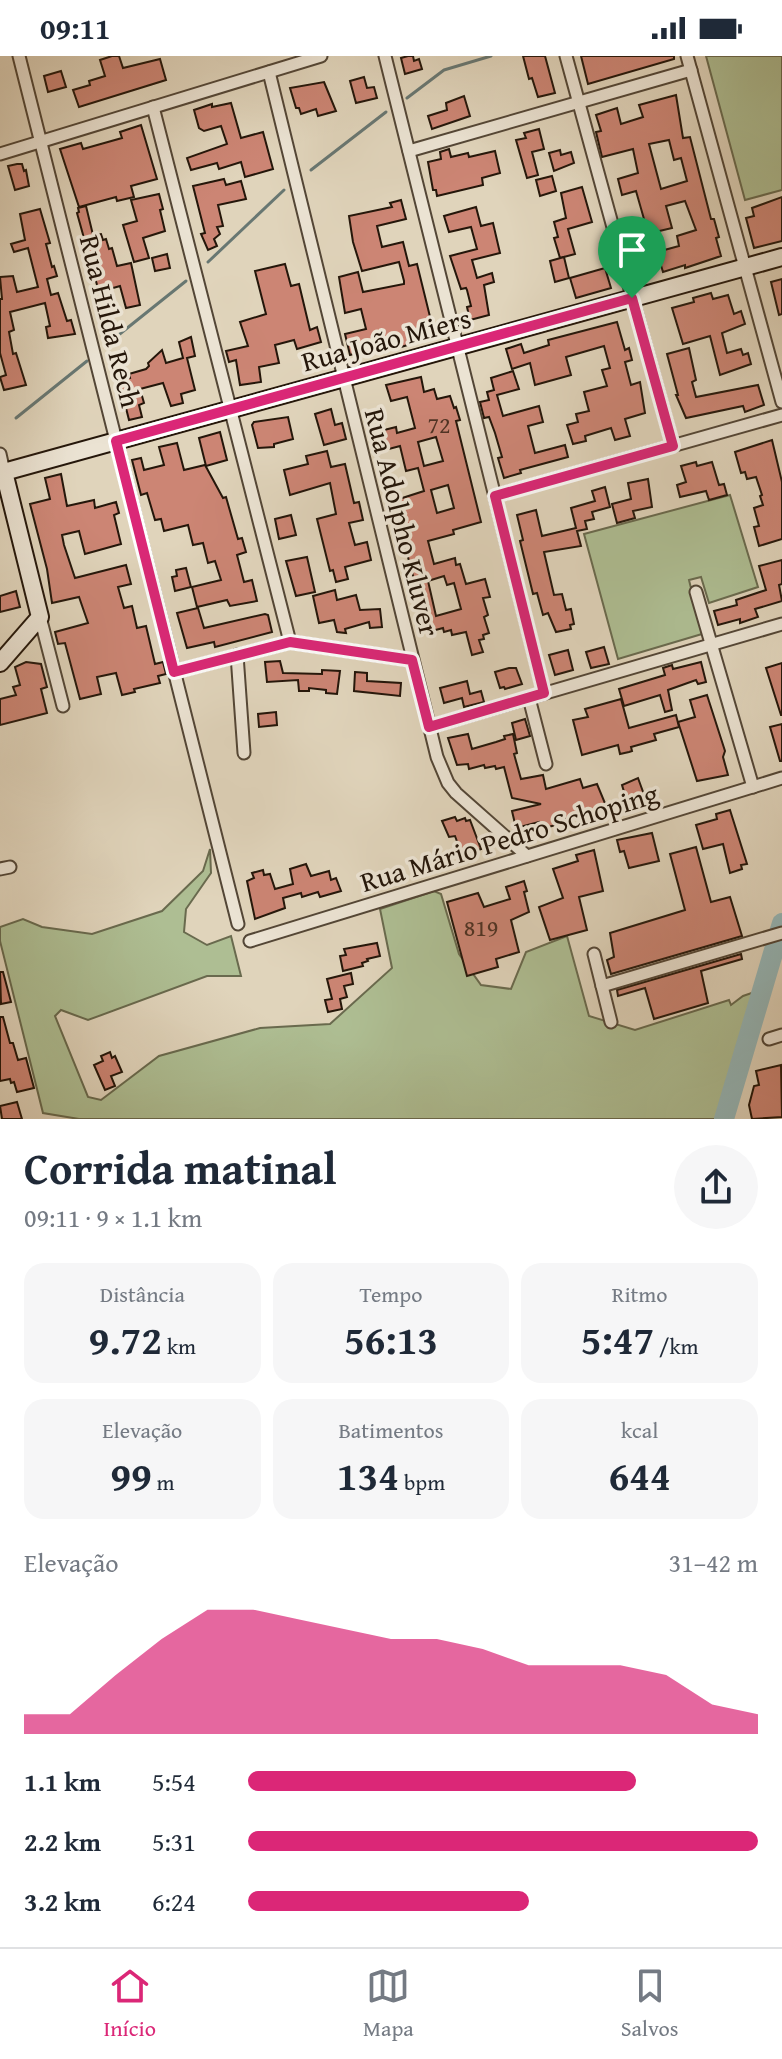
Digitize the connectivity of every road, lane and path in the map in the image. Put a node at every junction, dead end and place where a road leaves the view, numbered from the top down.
1 (19, 56) edge
2 (321, 56) edge
3 (385, 56) edge
4 (566, 56) edge
5 (687, 56) edge
6 (691, 70) junction
7 (269, 72) junction
8 (579, 102) junction
9 (153, 107) junction
10 (41, 142) junction
11 (409, 151) junction
12 (0, 154) edge
13 (782, 257) edge
14 (745, 267) junction
15 (632, 298) junction
16 (457, 346) junction
17 (344, 378) junction
18 (782, 402) edge
19 (231, 409) junction
20 (782, 415) edge
21 (116, 441) junction
22 (673, 446) junction
23 (0, 454) edge
24 (4, 472) junction
25 (495, 496) junction
26 (696, 592) dead end
27 (40, 617) junction
28 (782, 624) edge
29 (290, 642) junction
30 (711, 644) junction
31 (237, 655) junction
32 (412, 660) junction
33 (0, 663) edge
34 (174, 672) junction
35 (544, 693) junction
36 (529, 698) junction
37 (63, 706) dead end
38 (429, 727) junction
39 (244, 753) dead end
40 (546, 764) dead end
41 (782, 778) edge
42 (753, 787) junction
43 (527, 856) junction
44 (238, 924) dead end
45 (782, 933) edge
46 (250, 941) dead end
47 (594, 954) dead end
48 (602, 986) junction
49 (611, 1022) dead end
50 (782, 1035) edge
51 (769, 1039) dead end

1 - 10 street, Rua Hilda Rech
2 - 7 street
3 - 11 street
4 - 8 street
5 - 6 street
6 - 8 street
6 - 14 street
7 - 9 street
7 - 17 street, Rua Adolpho Kluver
8 - 11 street
8 - 15 street
9 - 10 street
9 - 19 street
10 - 12 street
10 - 21 street, Rua Hilda Rech
11 - 16 street
13 - 14 street, Rua João Miers
14 - 15 street, Rua João Miers
14 - 18 street
15 - 16 street, Rua João Miers
15 - 22 street
16 - 17 street, Rua João Miers
16 - 25 street
17 - 19 street, Rua João Miers
17 - 32 street, Rua Adolpho Kluver
19 - 21 street, Rua João Miers
19 - 29 street
20 - 22 street
21 - 24 street, Rua João Miers
21 - 34 street, Rua Hilda Rech
22 - 25 street
23 - 24 street
24 - 27 street
25 - 35 street
26 - 30 street
27 - 33 street
27 - 37 street
28 - 30 street
29 - 31 street
29 - 32 street
30 - 35 street
30 - 42 street
31 - 34 street
31 - 39 street
32 - 38 street, Rua Adolpho Kluver
34 - 44 street, Rua Hilda Rech
35 - 36 street
36 - 38 street
36 - 40 street
38 - 43 street, Rua Adolpho Kluver
41 - 42 street, Rua Mário Pedro Schoping
42 - 43 street, Rua Mário Pedro Schoping
43 - 46 street, Rua Mário Pedro Schoping
45 - 48 street
47 - 48 street
48 - 49 street
50 - 51 street

